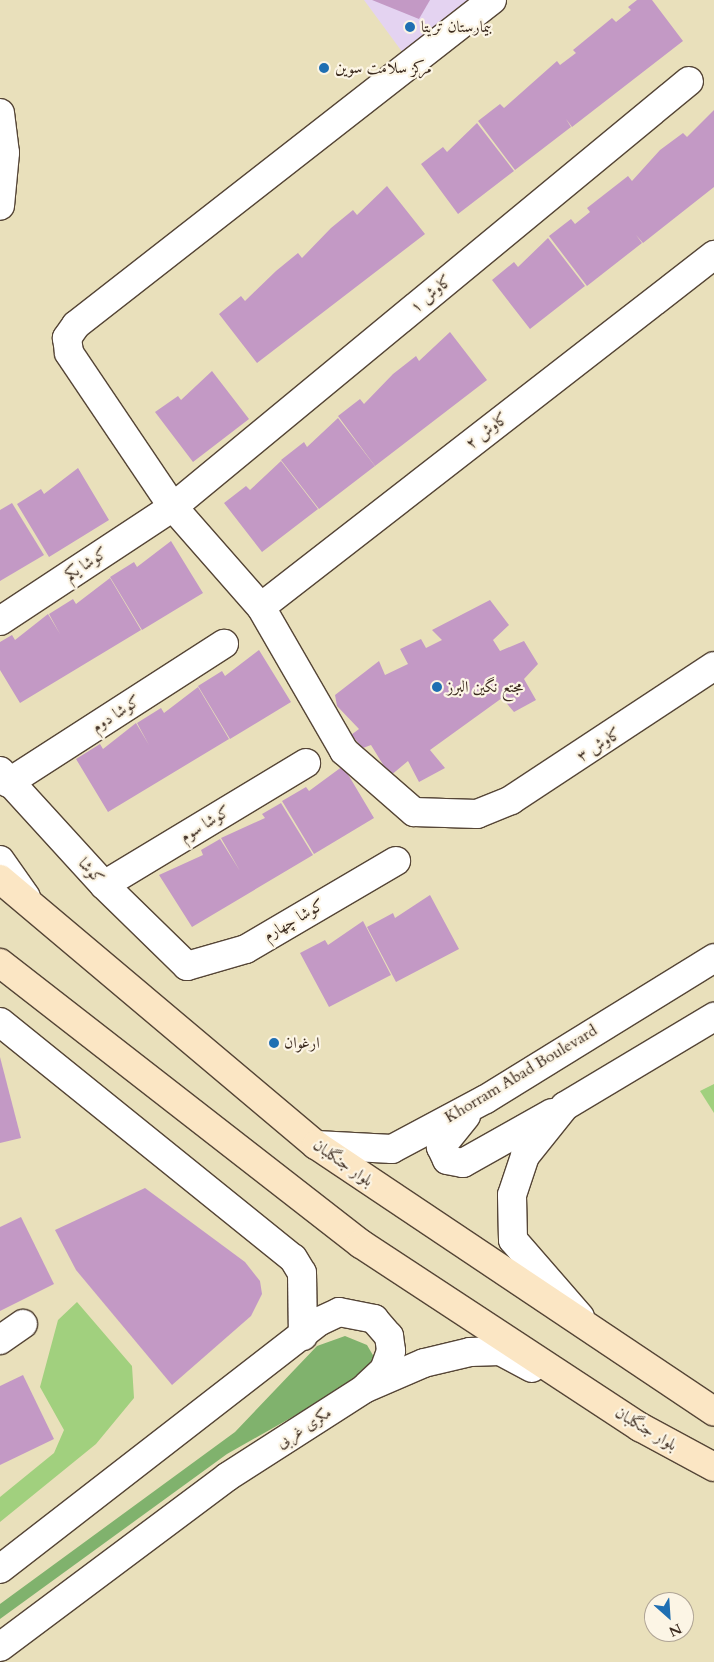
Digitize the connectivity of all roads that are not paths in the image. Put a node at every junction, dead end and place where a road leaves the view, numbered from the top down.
1 (492, 0) edge
2 (689, 81) dead end
3 (0, 113) edge
4 (0, 206) edge
5 (714, 256) edge
6 (173, 507) junction
7 (261, 607) junction
8 (0, 621) edge
9 (224, 644) dead end
10 (714, 666) edge
11 (306, 763) dead end
12 (4, 777) edge
13 (0, 860) edge
14 (396, 861) dead end
15 (0, 879) edge
16 (104, 885) junction
17 (28, 901) junction
18 (714, 958) edge
19 (0, 963) edge
20 (187, 966) joint
21 (714, 1017) edge
22 (0, 1022) edge
23 (486, 1099) junction
24 (565, 1106) junction
25 (316, 1145) junction
26 (23, 1324) dead end
27 (596, 1335) junction
28 (303, 1336) junction
29 (0, 1340) edge
30 (364, 1389) junction
31 (714, 1410) edge
32 (640, 1427) junction
33 (714, 1467) edge
34 (41, 1538) junction
35 (0, 1558) edge
36 (0, 1570) edge
37 (0, 1647) edge

1 - 6 street
2 - 6 street, کاوش ۱
3 - 4 street
5 - 7 street, کاوش ۲
6 - 7 street
6 - 8 street, کوشا یکم
7 - 10 street, کاوش ۳
9 - 12 street, کوشا دوم
11 - 16 street, کوشا سوم
12 - 16 street, کوشا
13 - 17 street
14 - 20 street, کوشا چهارم
15 - 17 main road, بلوار جنگلبان
16 - 20 street, کوشا
17 - 25 main road, بلوار جنگلبان
18 - 23 street, Khorram Abad Boulevard
19 - 32 main road, بلوار جنگلبان
21 - 24 street
22 - 28 street
23 - 24 street
23 - 25 street, Khorram Abad Boulevard
24 - 27 street
25 - 27 main road, بلوار جنگلبان
26 - 29 street
27 - 31 main road, بلوار جنگلبان
28 - 30 street
28 - 34 street
30 - 32 street, مکری غربی
30 - 37 street, مکری غربی
32 - 33 main road, بلوار جنگلبان
34 - 35 street
34 - 36 street

